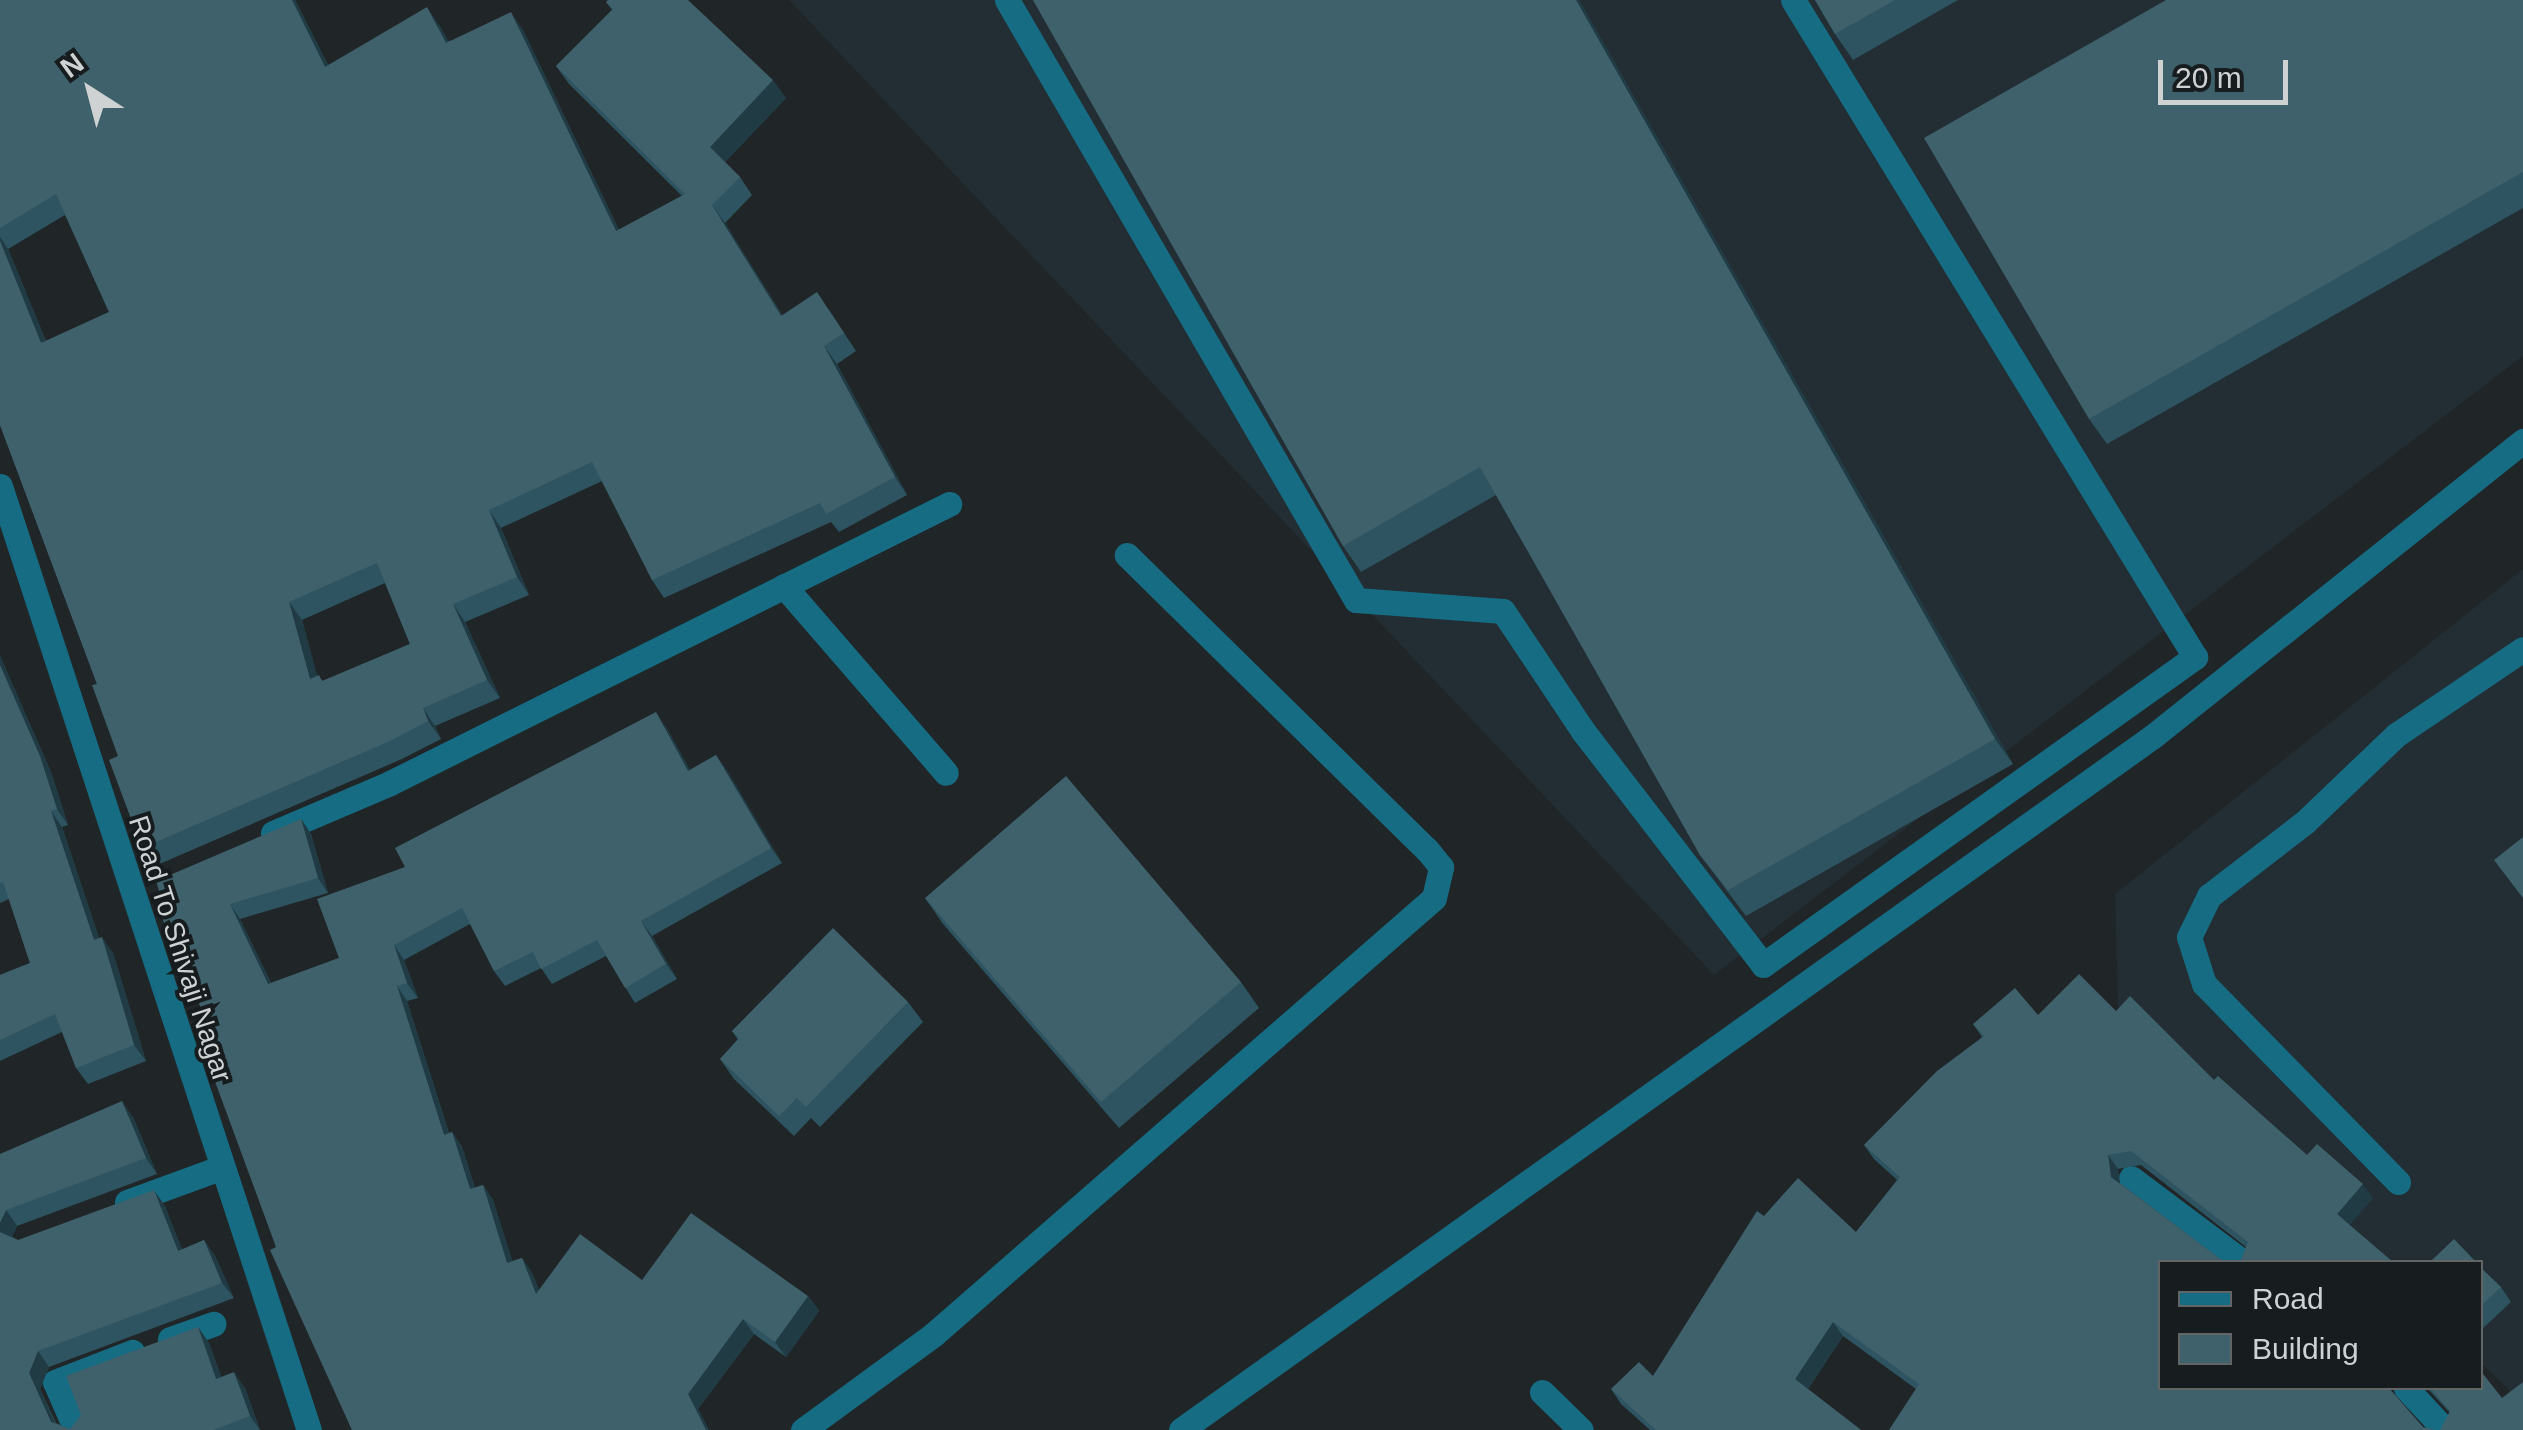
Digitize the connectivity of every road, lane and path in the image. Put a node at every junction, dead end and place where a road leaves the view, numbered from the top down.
1 (1007, 0) edge
2 (1793, 0) edge
3 (2523, 441) edge
4 (0, 486) edge
5 (948, 504) dead end
6 (1127, 555) dead end
7 (784, 586) junction
8 (2523, 648) edge
9 (946, 774) dead end
10 (251, 842) edge
11 (165, 879) edge
12 (130, 894) junction
13 (220, 1168) junction
14 (2131, 1178) edge
15 (2398, 1182) dead end
16 (95, 1214) edge
17 (2239, 1260) edge
18 (213, 1324) dead end
19 (2408, 1390) edge
20 (1542, 1392) dead end
21 (76, 1430) edge
22 (309, 1430) edge
23 (804, 1430) edge
24 (1181, 1430) edge
25 (1581, 1430) edge
26 (2445, 1430) edge

1 - 2 street
3 - 24 street
4 - 12 street, Road To Shivaji Nagar
5 - 7 street
6 - 23 street
7 - 9 street
7 - 10 street
8 - 15 street
11 - 12 street
12 - 13 street, Road To Shivaji Nagar
13 - 16 street
13 - 22 street, Road To Shivaji Nagar
14 - 17 street
18 - 21 street
19 - 26 street
20 - 25 street

